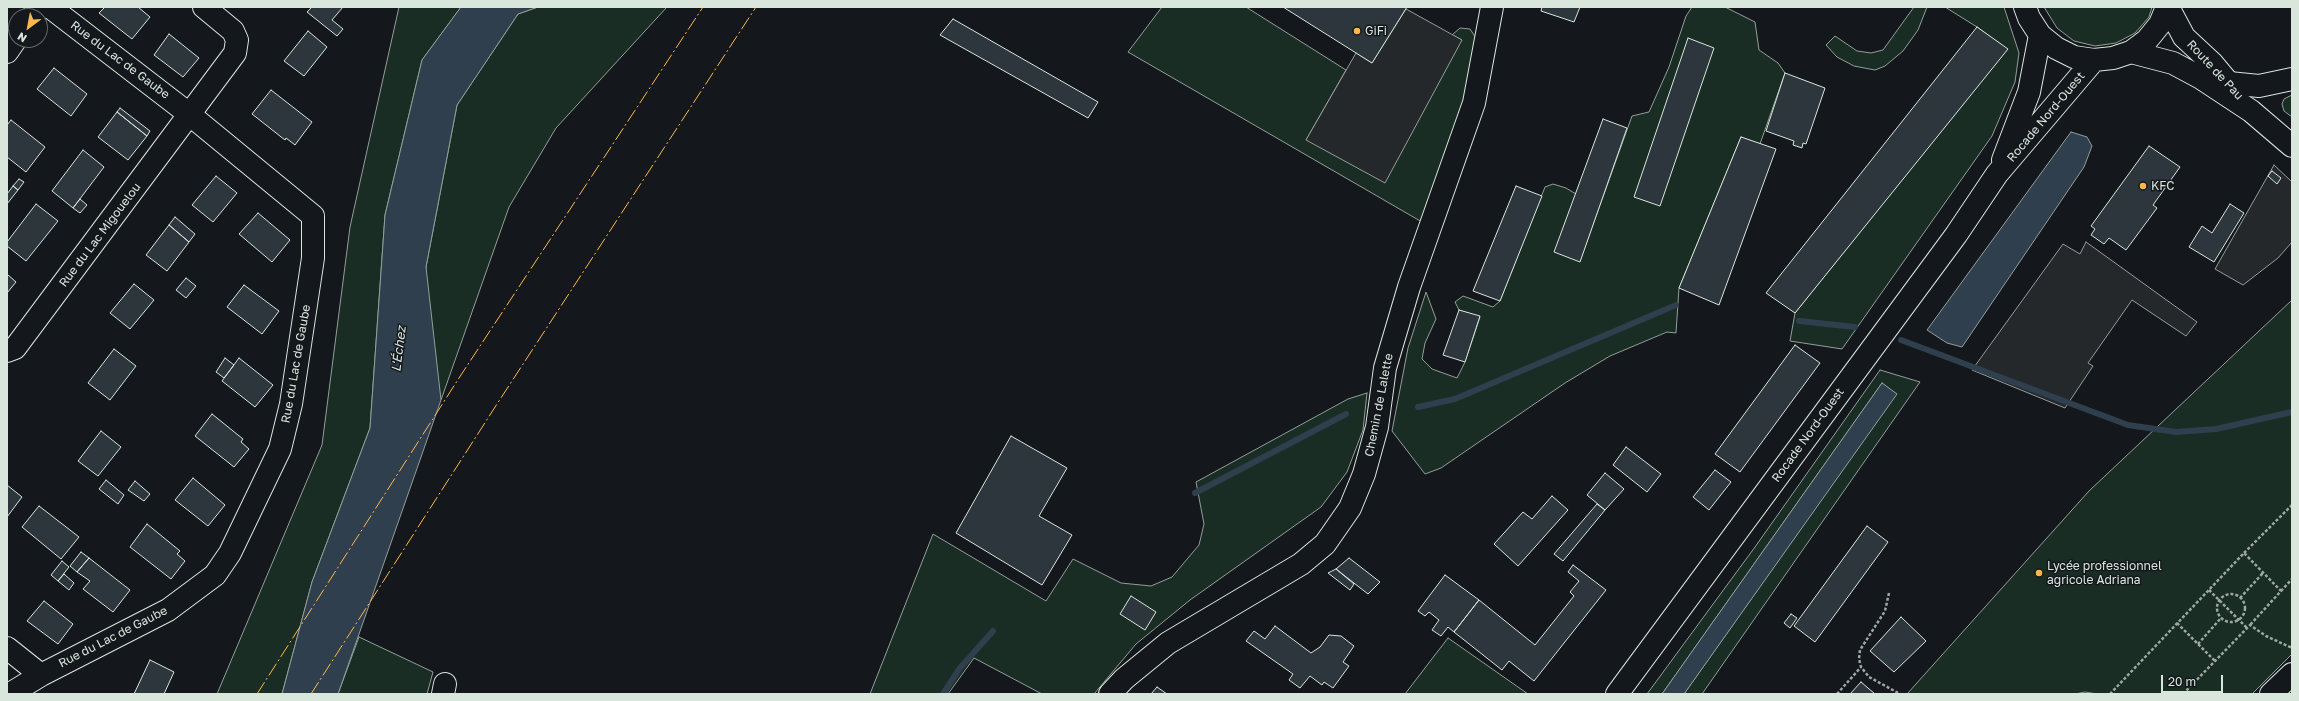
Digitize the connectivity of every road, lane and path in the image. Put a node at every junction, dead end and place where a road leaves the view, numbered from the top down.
1 (50, 7) edge
2 (204, 7) edge
3 (1492, 7) edge
4 (2025, 7) edge
5 (2168, 7) edge
6 (2040, 35) junction
7 (2131, 52) junction
8 (2094, 60) junction
9 (2292, 79) edge
10 (2229, 82) junction
11 (2252, 111) junction
12 (189, 114) junction
13 (2292, 146) edge
14 (1997, 174) junction
15 (7, 351) edge
16 (2292, 505) edge
17 (2244, 553) junction
18 (2263, 573) junction
19 (2292, 579) edge
20 (2209, 590) junction
21 (2281, 591) junction
22 (1889, 593) dead end
23 (2240, 598) junction
24 (2219, 600) junction
25 (2220, 618) junction
26 (2239, 620) junction
27 (2177, 624) junction
28 (2250, 625) junction
29 (2247, 628) junction
30 (2198, 644) junction
31 (7, 648) edge
32 (2292, 648) edge
33 (2215, 661) junction
34 (1861, 667) junction
35 (2292, 674) edge
36 (41, 675) junction
37 (10, 694) edge
38 (1110, 694) edge
39 (1617, 694) edge
40 (1837, 694) edge
41 (1900, 694) edge
42 (2110, 694) edge
43 (2183, 694) edge
44 (2271, 694) edge

1 - 12 street, Rue du Lac de Gaube
2 - 12 street
3 - 38 street, Chemin de Lalette
4 - 6 street, Route de Pau
5 - 7 street, Route de Pau
5 - 10 street, Route de Pau
6 - 8 street, Route de Pau
6 - 14 street, Rocade Nord-Ouest
7 - 8 street, Route de Pau
7 - 11 street, Route de Pau
8 - 14 street, Rocade Nord-Ouest
9 - 10 street
10 - 11 street, Route de Pau
11 - 13 street, Route de Pau
12 - 15 street, Rue du Lac Migouelou
12 - 36 street, Rue du Lac de Gaube
14 - 39 street, Rocade Nord-Ouest
16 - 17 path
17 - 18 path
17 - 20 path
18 - 21 path
18 - 23 path
19 - 21 path
20 - 24 path
20 - 27 path
21 - 28 path
22 - 34 path
23 - 24 path
23 - 26 path
24 - 25 path
24 - 26 path
25 - 26 path
25 - 30 path
26 - 29 path
27 - 30 path
27 - 42 path
28 - 29 path
28 - 32 path
29 - 33 path
30 - 33 path
31 - 36 street
33 - 43 path
34 - 40 path
34 - 41 path
35 - 44 street
36 - 37 street, Rue du Lac de Gaube

